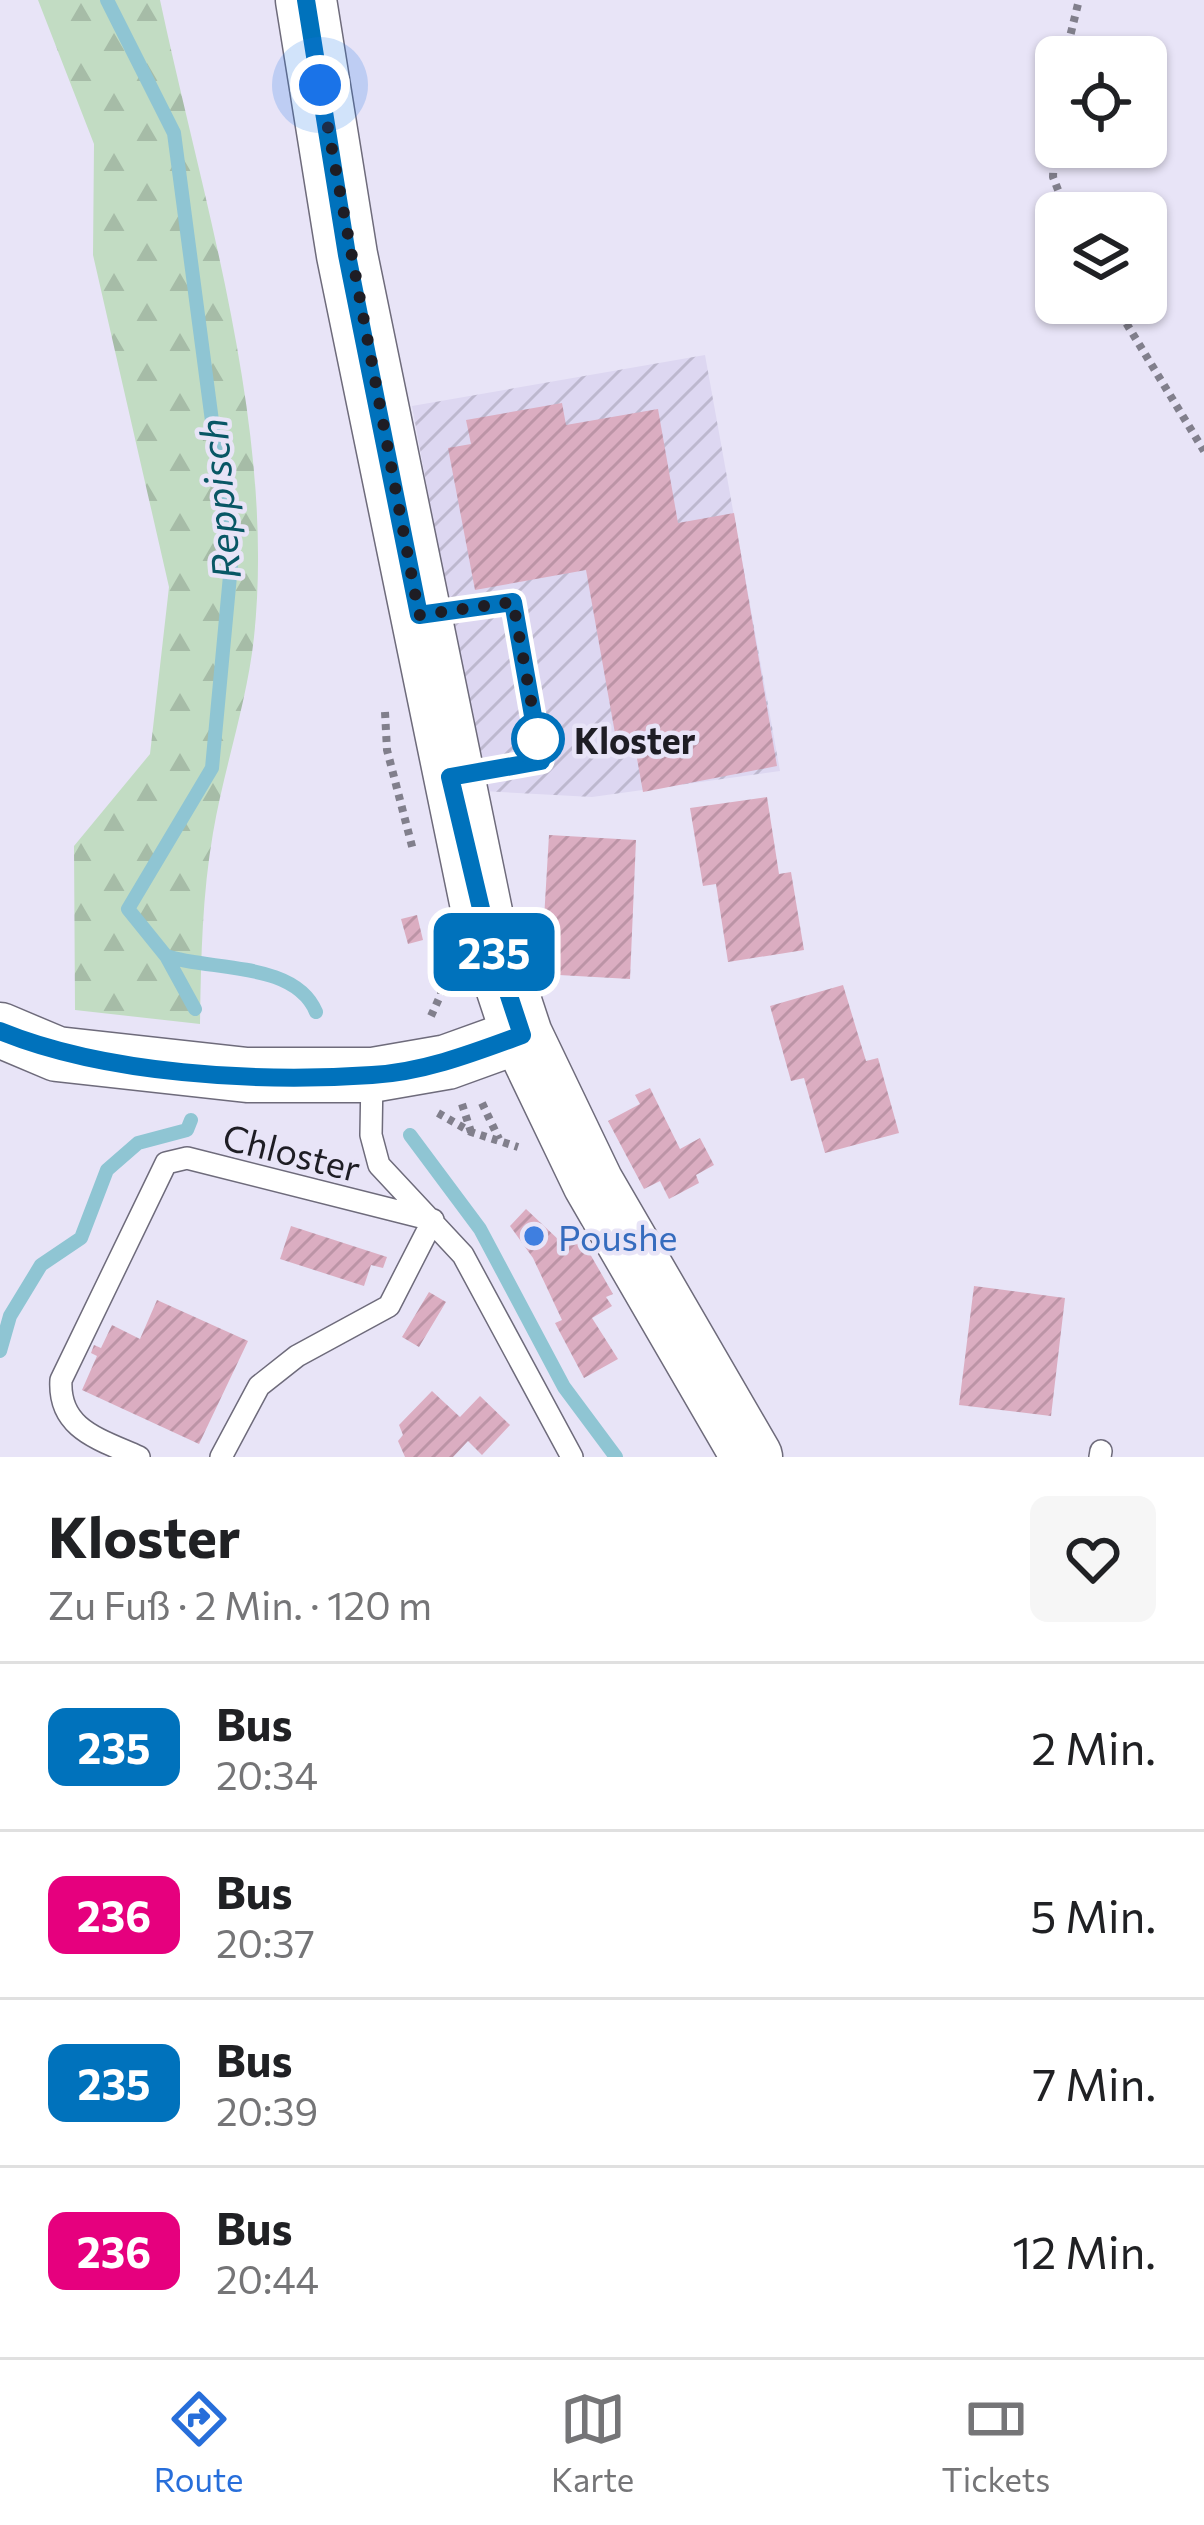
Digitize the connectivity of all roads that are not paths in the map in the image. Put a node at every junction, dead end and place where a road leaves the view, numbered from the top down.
1 (306, 0) edge
2 (419, 615) junction
3 (450, 777) junction
4 (0, 1030) edge
5 (522, 1035) junction
6 (372, 1076) junction
7 (434, 1220) junction
8 (139, 1457) edge
9 (220, 1457) edge
10 (572, 1457) edge
11 (752, 1457) edge

1 - 2 main road
2 - 3 main road
2 - 3 lane
3 - 5 main road
4 - 6 street
5 - 6 street
5 - 11 main road
6 - 7 lane
7 - 8 lane, Chloster
7 - 9 lane
7 - 10 lane

